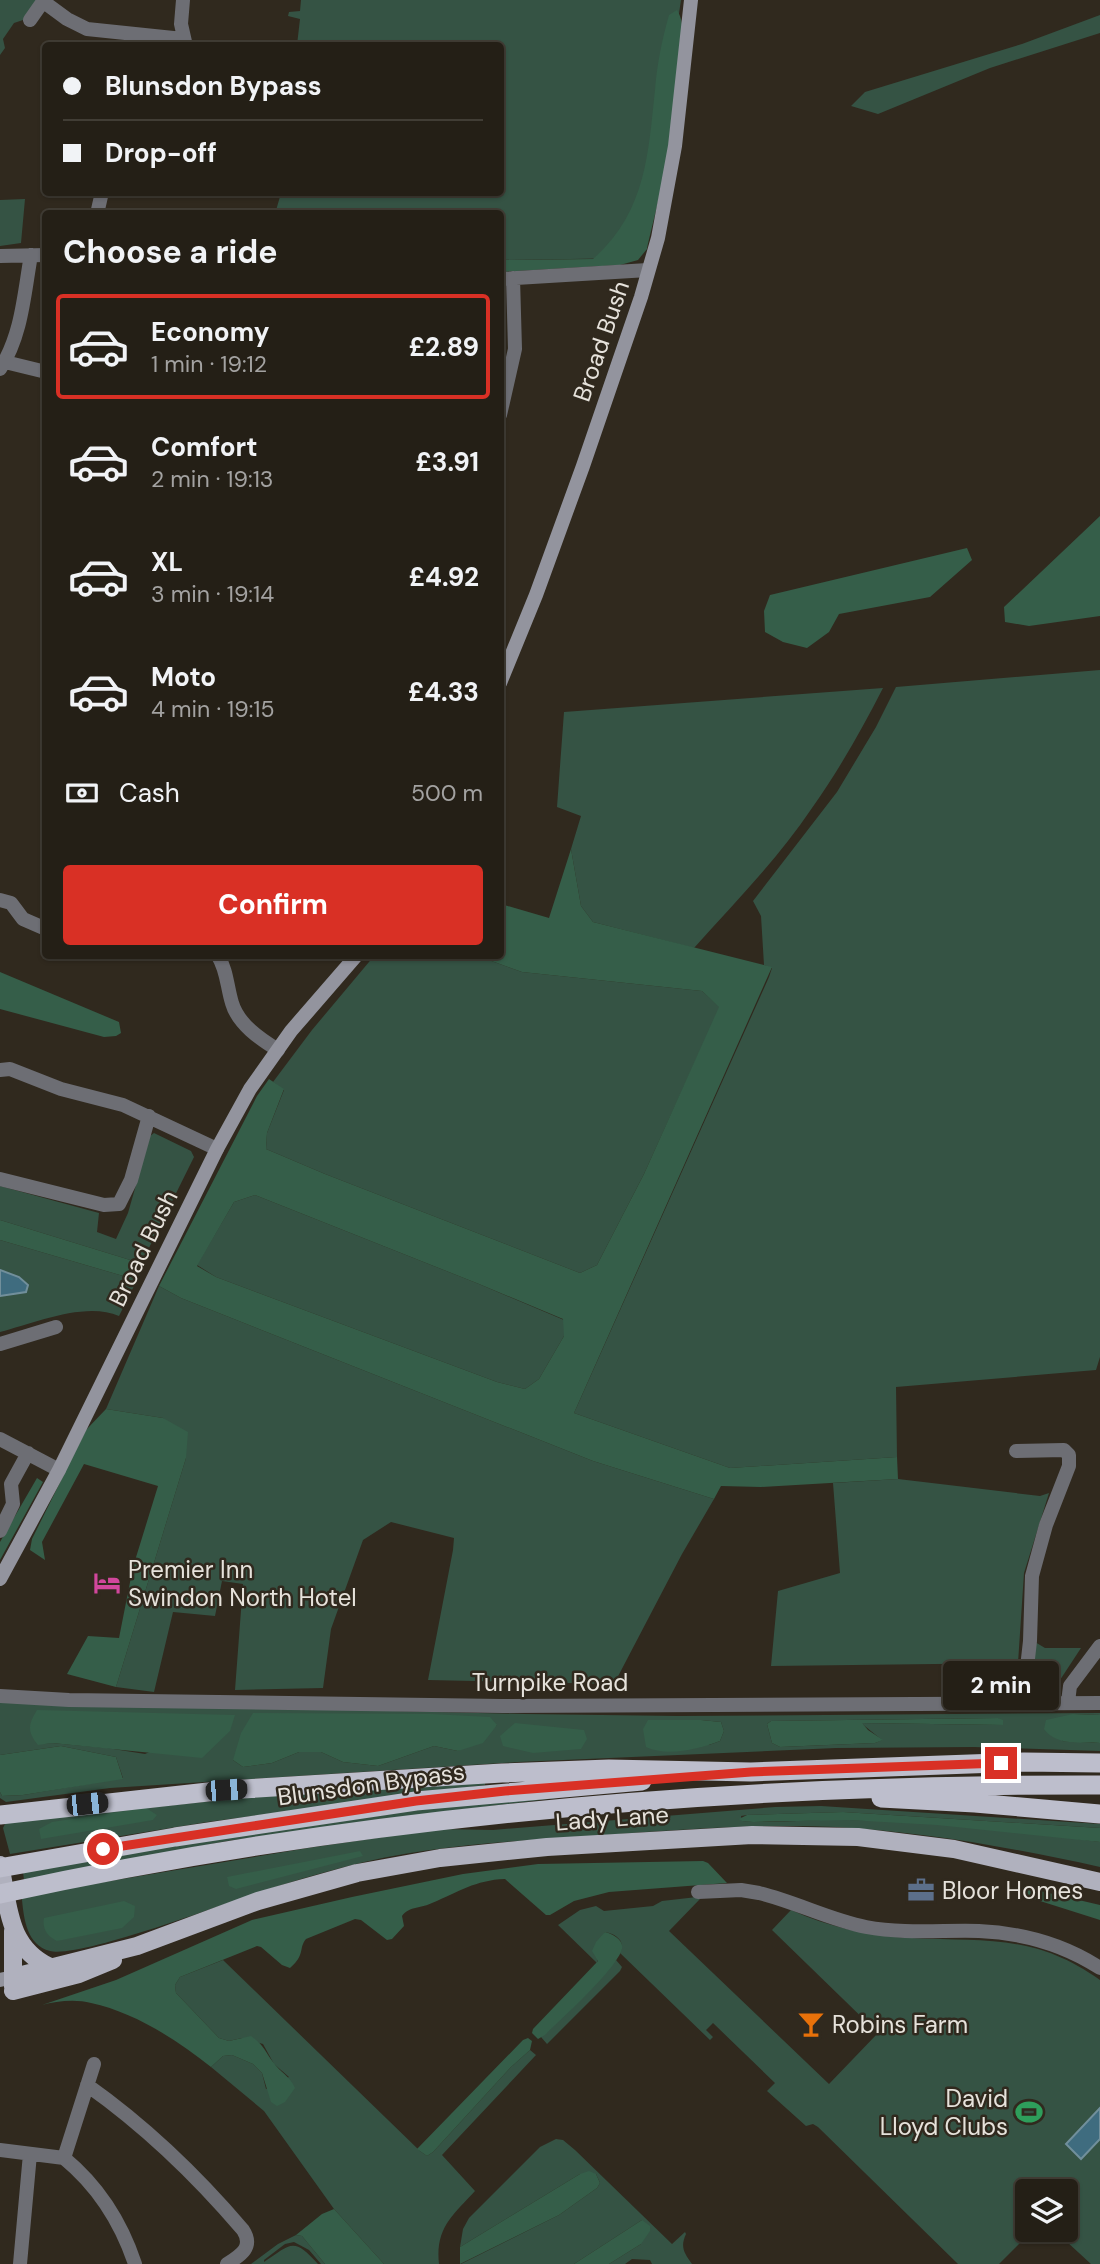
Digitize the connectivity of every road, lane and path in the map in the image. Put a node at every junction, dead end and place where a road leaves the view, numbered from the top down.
1 (183, 0) edge
2 (691, 0) edge
3 (44, 1) edge
4 (30, 20) dead end
5 (184, 42) edge
6 (38, 255) edge
7 (0, 256) edge
8 (648, 270) junction
9 (507, 279) edge
10 (2, 366) edge
11 (42, 371) edge
12 (504, 397) edge
13 (504, 673) edge
14 (0, 900) edge
15 (42, 927) edge
16 (219, 959) edge
17 (353, 959) edge
18 (278, 1050) junction
19 (0, 1070) edge
20 (149, 1116) junction
21 (217, 1149) junction
22 (0, 1179) edge
23 (56, 1327) dead end
24 (0, 1344) edge
25 (0, 1439) edge
26 (1016, 1451) dead end
27 (28, 1454) junction
28 (59, 1470) junction
29 (0, 1531) edge
30 (0, 1579) edge
31 (1100, 1646) edge
32 (0, 1696) edge
33 (1068, 1702) junction
34 (1023, 1703) junction
35 (1100, 1703) edge
36 (1100, 1763) edge
37 (751, 1772) junction
38 (1100, 1784) edge
39 (761, 1792) junction
40 (1100, 1814) edge
41 (0, 1815) edge
42 (0, 1867) edge
43 (1100, 1882) edge
44 (698, 1892) dead end
45 (0, 1894) edge
46 (11, 1920) junction
47 (137, 1946) junction
48 (50, 1967) junction
49 (1100, 1968) edge
50 (5, 1981) edge
51 (94, 2064) dead end
52 (87, 2085) junction
53 (0, 2150) edge
54 (30, 2154) junction
55 (64, 2158) junction
56 (20, 2264) edge
57 (135, 2264) edge
58 (226, 2264) edge

1 - 5 street
2 - 8 main road, Broad Bush
3 - 4 street
3 - 5 street
6 - 7 street
6 - 10 street
8 - 9 street
8 - 13 main road, Broad Bush
9 - 12 street
10 - 11 street
14 - 15 street
16 - 18 street
17 - 18 main road, Broad Bush
18 - 21 main road, Broad Bush
19 - 20 street
20 - 21 street
20 - 22 street
21 - 28 main road, Broad Bush
23 - 24 street
25 - 27 street
26 - 34 street
27 - 28 street
27 - 29 street
28 - 30 main road, Broad Bush
31 - 33 street
32 - 34 street, Turnpike Road
33 - 34 street, Turnpike Road
33 - 35 street, Turnpike Road
36 - 37 highway
37 - 41 highway
37 - 42 highway, Blunsdon Bypass
38 - 39 highway
39 - 40 highway
39 - 45 highway, Blunsdon Bypass
42 - 46 main road
43 - 47 main road, Lady Lane
44 - 49 street
46 - 48 main road
46 - 50 main road
47 - 48 main road, Lady Lane
47 - 50 main road, Lady Lane
48 - 50 main road, Lady Lane
51 - 52 street
52 - 55 street
52 - 58 street
53 - 54 street
54 - 55 street
54 - 56 street
55 - 57 street

